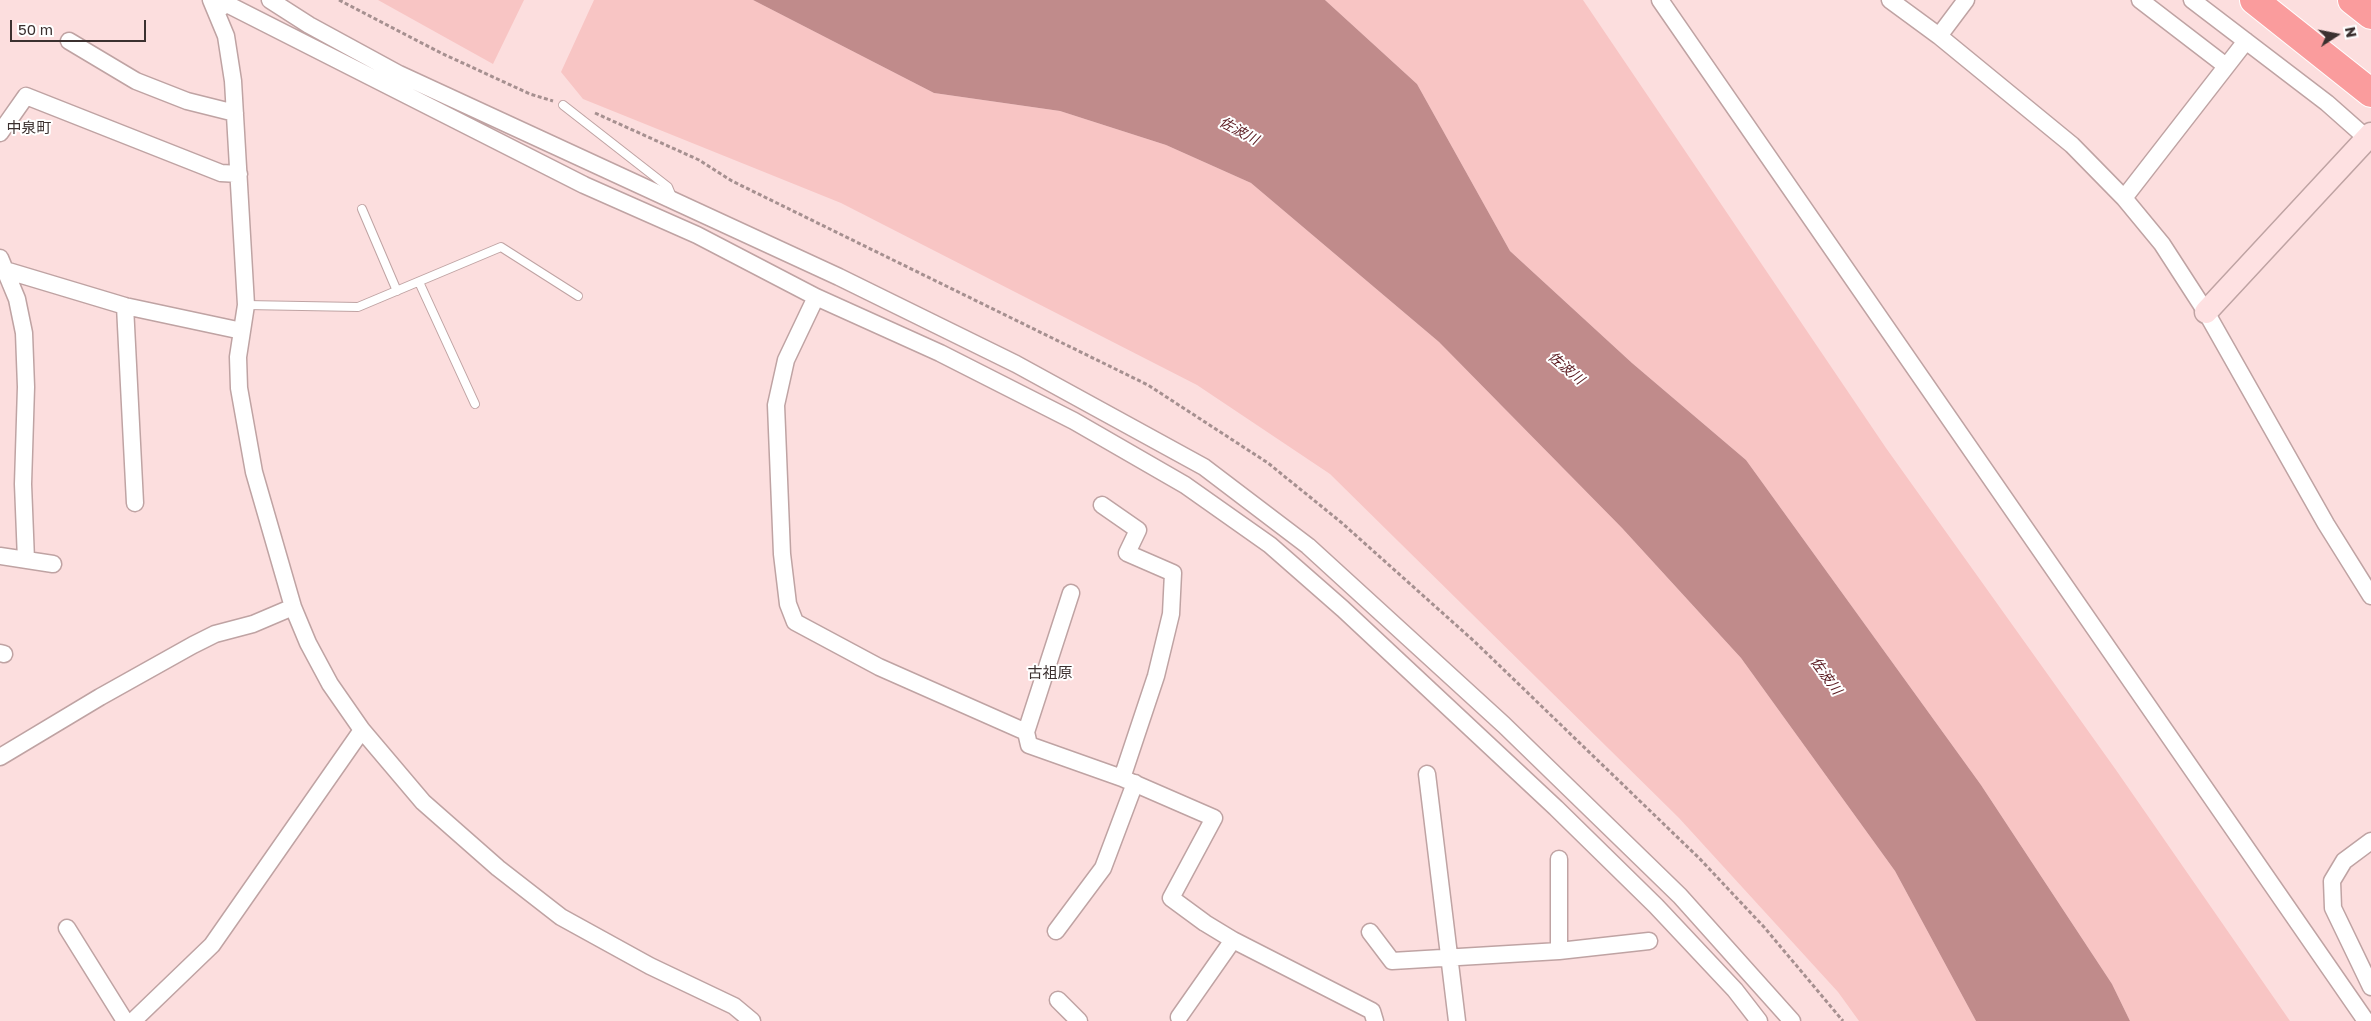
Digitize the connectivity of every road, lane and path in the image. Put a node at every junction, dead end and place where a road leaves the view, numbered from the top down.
1 (270, 0) edge
2 (1660, 0) edge
3 (1890, 0) edge
4 (1966, 0) edge
5 (2140, 0) edge
6 (2192, 0) edge
7 (2254, 0) edge
8 (2352, 0) edge
9 (214, 5) edge
10 (2371, 15) edge
11 (1939, 36) junction
12 (69, 41) dead end
13 (2246, 41) junction
14 (2226, 66) junction
15 (2371, 93) edge
16 (563, 105) dead end
17 (235, 114) junction
18 (0, 133) edge
19 (2369, 138) edge
20 (239, 174) junction
21 (2124, 198) junction
22 (674, 201) junction
23 (362, 208) dead end
24 (3, 264) edge
25 (420, 282) junction
26 (397, 291) junction
27 (578, 296) dead end
28 (816, 296) junction
29 (246, 305) junction
30 (125, 306) junction
31 (2206, 312) junction
32 (242, 331) junction
33 (475, 404) dead end
34 (135, 503) dead end
35 (1102, 505) dead end
36 (0, 558) edge
37 (26, 560) junction
38 (53, 564) dead end
39 (1070, 593) dead end
40 (2371, 596) edge
41 (293, 607) junction
42 (362, 730) junction
43 (1026, 732) junction
44 (0, 757) edge
45 (1427, 774) dead end
46 (1129, 781) junction
47 (2371, 841) edge
48 (1559, 859) dead end
49 (67, 928) dead end
50 (1056, 931) dead end
51 (1370, 932) dead end
52 (1233, 940) junction
53 (1649, 941) dead end
54 (1559, 951) junction
55 (1449, 958) junction
56 (2371, 987) edge
57 (1058, 1000) dead end
58 (1179, 1017) dead end
59 (125, 1021) edge
60 (134, 1021) edge
61 (752, 1021) edge
62 (1079, 1021) edge
63 (1375, 1021) edge
64 (1457, 1021) edge
65 (1759, 1021) edge
66 (1792, 1021) edge
67 (2366, 1021) edge

1 - 22 street
2 - 67 street
3 - 11 street
4 - 11 street
5 - 14 street
6 - 13 street
7 - 15 highway
8 - 10 highway
9 - 17 street
9 - 28 street
11 - 21 street
12 - 17 street
13 - 14 street
13 - 19 street
14 - 21 street
16 - 22 lane
17 - 20 street
18 - 20 street
19 - 31 street
20 - 29 street
21 - 31 street
22 - 66 street
23 - 26 lane
24 - 30 street
24 - 37 street
25 - 26 lane
25 - 27 lane
25 - 33 lane
26 - 29 lane
28 - 43 street
28 - 65 street
29 - 32 street
30 - 32 street
30 - 34 street
31 - 40 street
32 - 41 street
35 - 46 street
36 - 37 street
37 - 38 street
39 - 43 street
41 - 42 street
41 - 44 street
42 - 60 street
42 - 61 street
43 - 46 street
45 - 55 street
46 - 50 street
46 - 52 street
47 - 56 street
48 - 54 street
49 - 59 street
51 - 55 street
52 - 58 street
52 - 63 street
53 - 54 street
54 - 55 street
55 - 64 street
57 - 62 street

